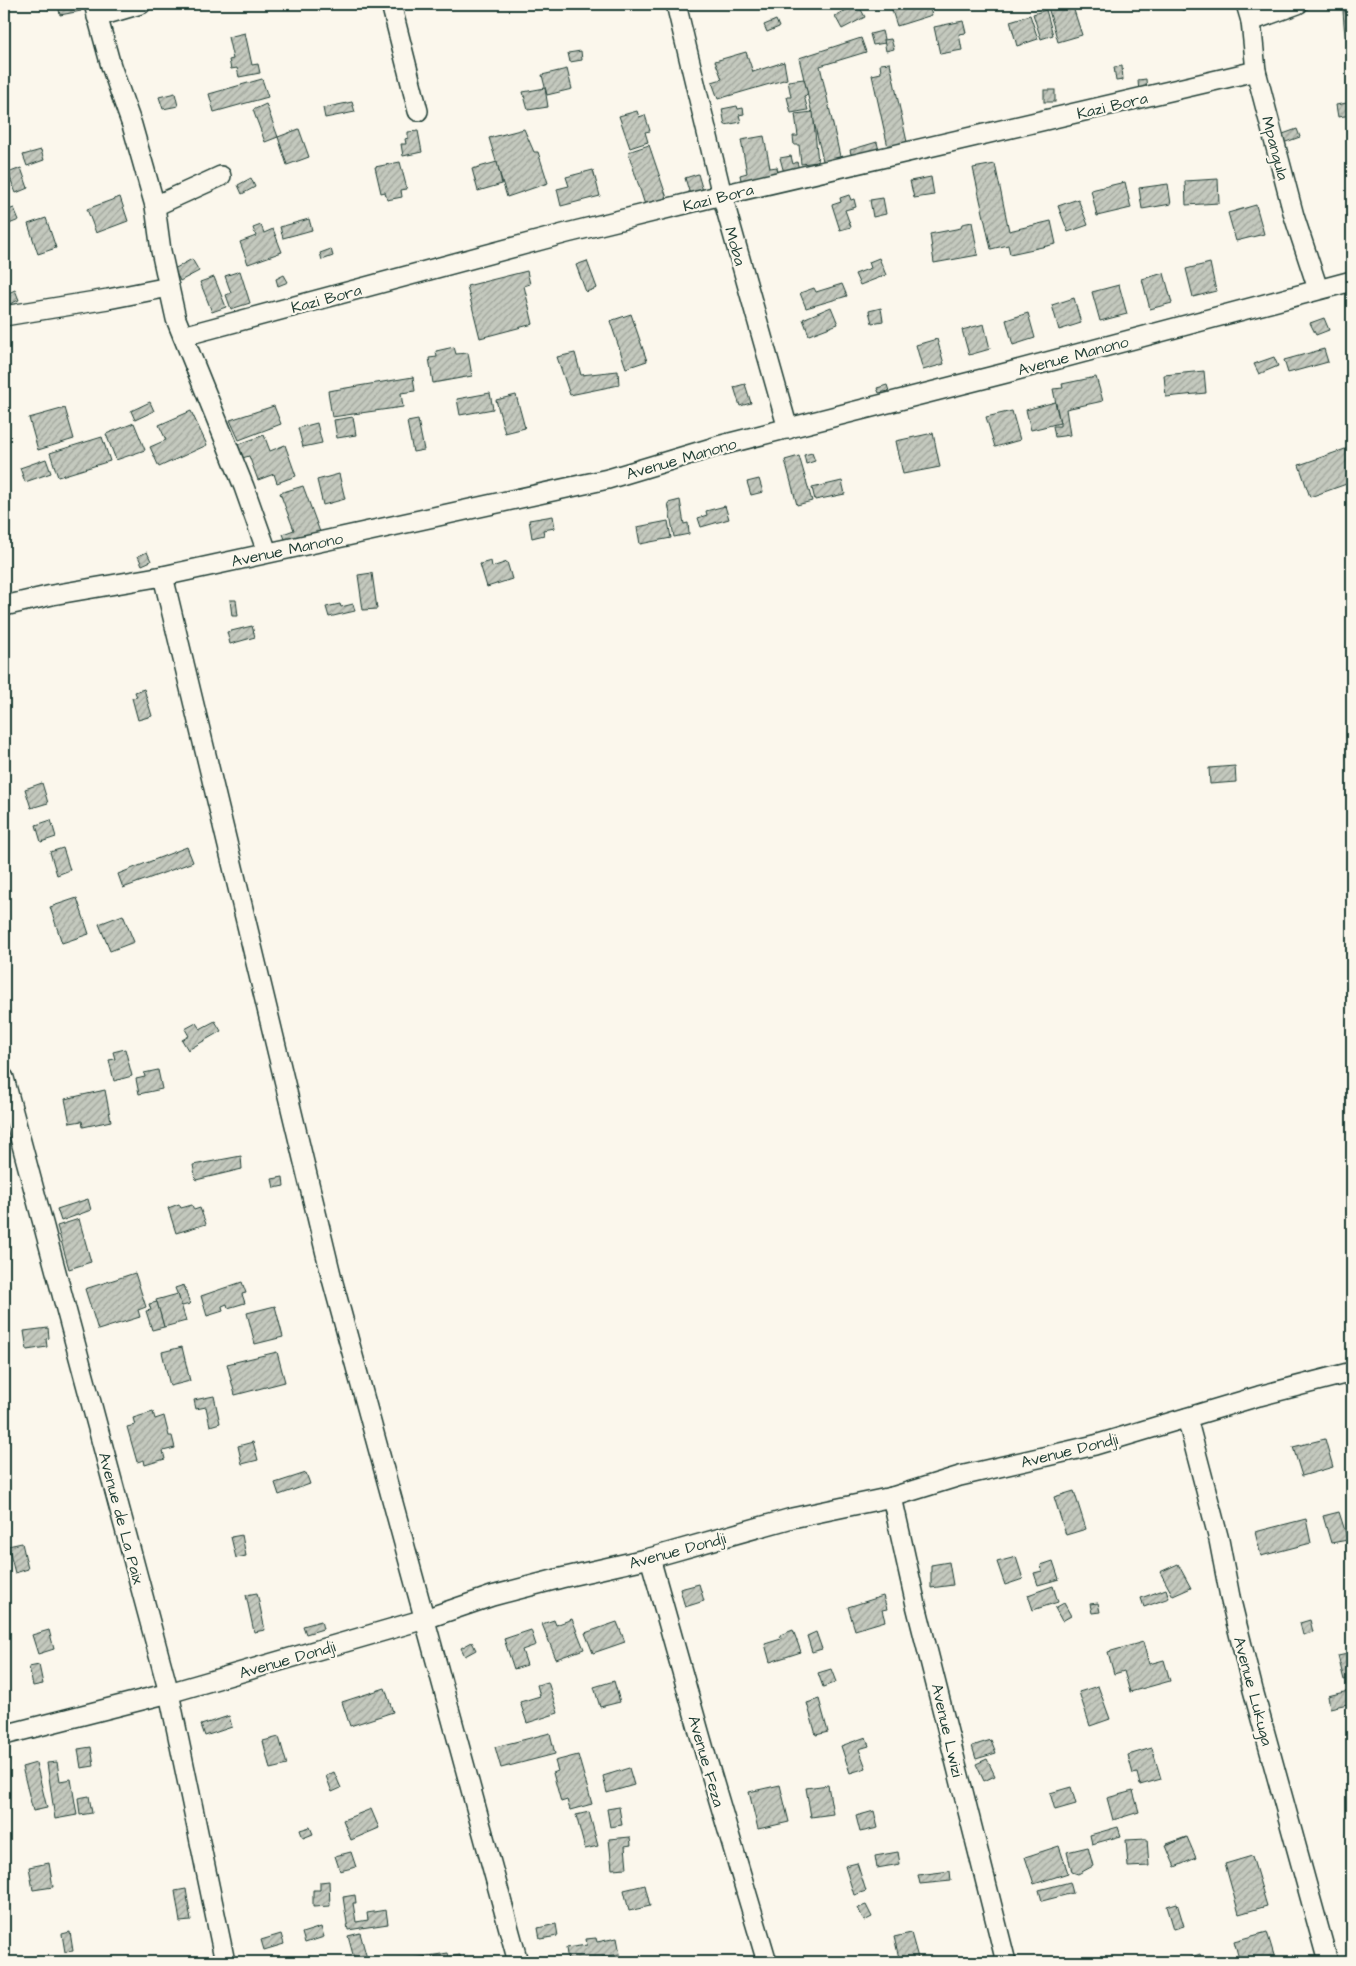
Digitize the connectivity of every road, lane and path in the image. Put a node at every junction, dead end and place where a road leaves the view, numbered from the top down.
1 (141, 4) edge
2 (391, 4) edge
3 (676, 4) edge
4 (1298, 4) edge
5 (96, 10) edge
6 (1249, 13) edge
7 (1256, 71) junction
8 (418, 111) dead end
9 (221, 176) dead end
10 (722, 195) junction
11 (156, 206) junction
12 (1352, 281) edge
13 (169, 287) junction
14 (1318, 289) junction
15 (4, 316) edge
16 (183, 336) junction
17 (788, 429) junction
18 (268, 552) junction
19 (164, 576) junction
20 (4, 606) edge
21 (4, 1078) edge
22 (1352, 1372) edge
23 (1186, 1418) junction
24 (892, 1497) junction
25 (650, 1558) junction
26 (425, 1619) junction
27 (169, 1694) junction
28 (4, 1735) edge
29 (225, 1962) edge
30 (518, 1962) edge
31 (767, 1962) edge
32 (1006, 1962) edge
33 (1328, 1962) edge

1 - 5 street
2 - 8 street
3 - 10 street, Moba
4 - 6 street
5 - 11 street
6 - 7 street, Mpangula
7 - 10 street, Kazi Bora
7 - 14 street, Mpangula
9 - 11 street
10 - 16 street, Kazi Bora
10 - 17 street, Moba
11 - 13 street
12 - 14 street, Avenue Manono
13 - 15 street
13 - 16 street
14 - 17 street, Avenue Manono
16 - 18 street
17 - 18 street, Avenue Manono
18 - 19 street, Avenue Manono
19 - 20 street, Avenue Manono
19 - 26 street
21 - 27 street, Avenue de La Paix
22 - 23 street, Avenue Dondji
23 - 24 street, Avenue Dondji
23 - 33 street, Avenue Lukuga
24 - 25 street, Avenue Dondji
24 - 32 street, Avenue Lwizi
25 - 26 street, Avenue Dondji
25 - 31 street, Avenue Feza
26 - 27 street, Avenue Dondji
26 - 30 street
27 - 28 street, Avenue Dondji
27 - 29 street, Avenue de La Paix

